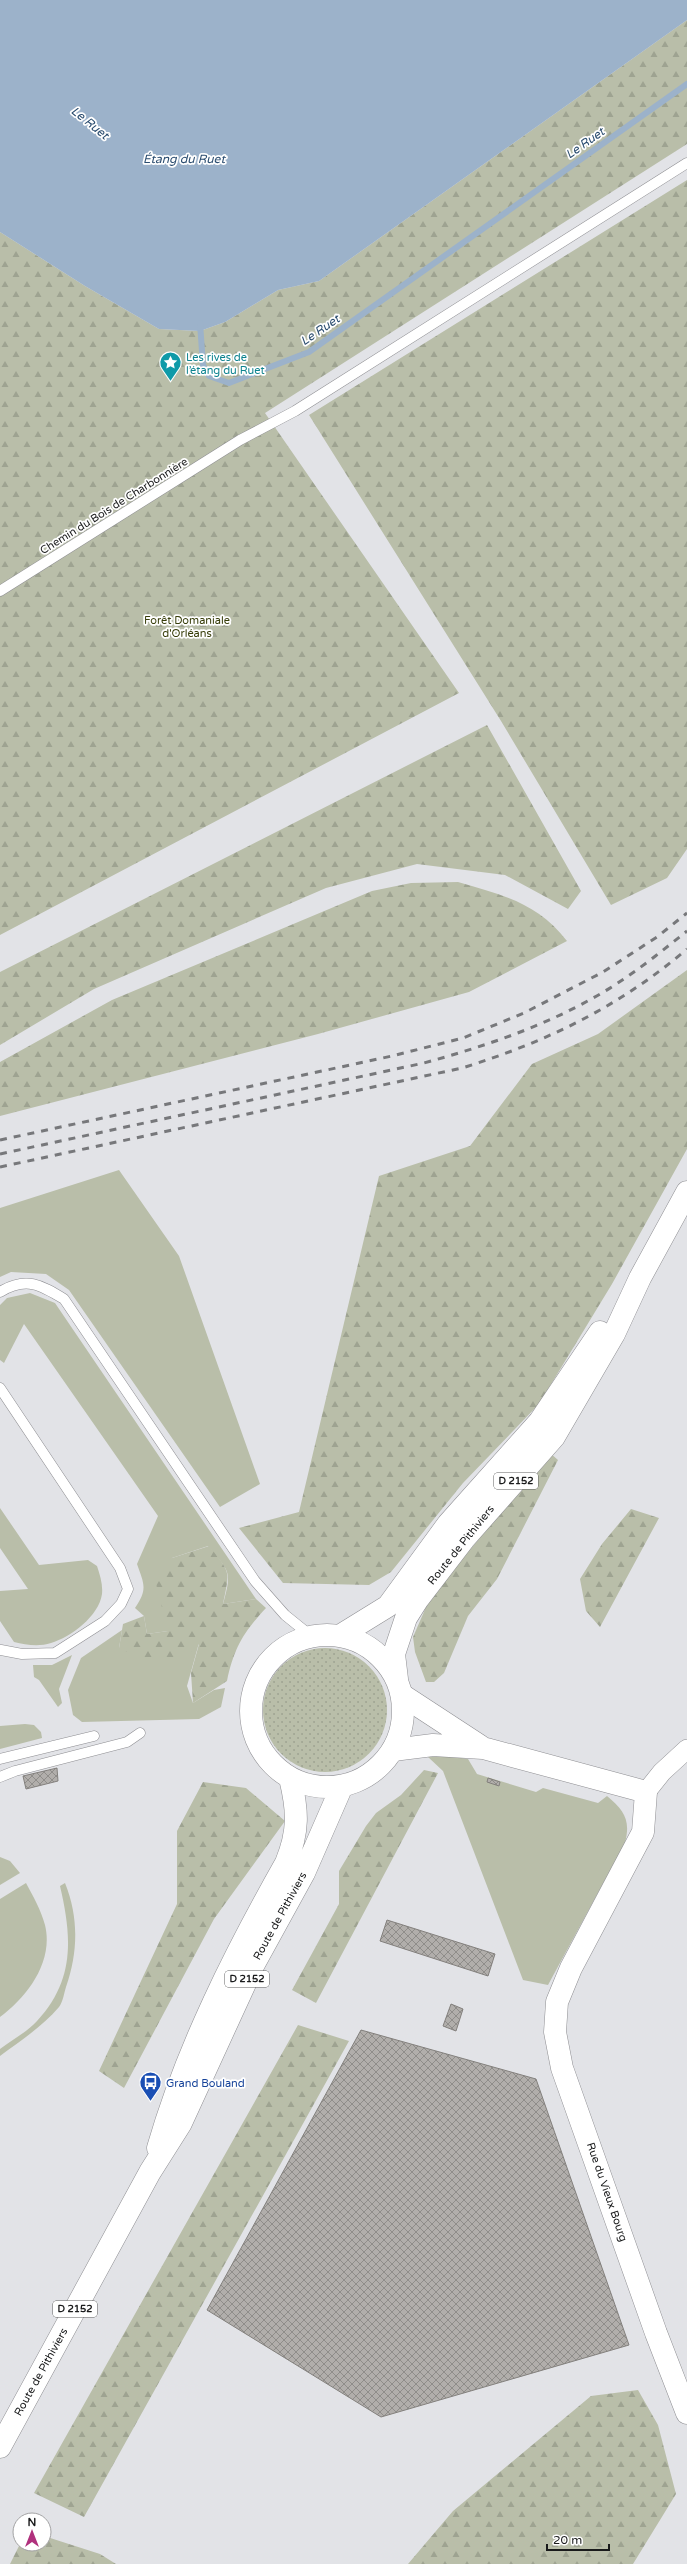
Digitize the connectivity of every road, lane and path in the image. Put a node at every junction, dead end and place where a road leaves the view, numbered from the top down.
1 (687, 163) edge
2 (0, 591) edge
3 (687, 1192) edge
4 (640, 1278) junction
5 (0, 1292) edge
6 (0, 1388) edge
7 (341, 1635) junction
8 (311, 1636) junction
9 (1, 1650) edge
10 (400, 1687) junction
11 (140, 1733) dead end
12 (94, 1736) dead end
13 (483, 1748) junction
14 (687, 1749) edge
15 (393, 1750) junction
16 (0, 1759) edge
17 (0, 1777) edge
18 (290, 1778) junction
19 (342, 1786) junction
20 (646, 1792) junction
21 (150, 2172) junction
22 (687, 2413) edge
23 (0, 2446) edge

1 - 2 lane, Chemin du Bois de Charbonnière
3 - 4 main road, Route de Pithiviers / D 2152
4 - 7 main road, Route de Pithiviers / D 2152
4 - 10 main road, Route de Pithiviers / D 2152
5 - 8 lane
6 - 9 lane
7 - 8 main road
7 - 10 main road
8 - 18 main road
10 - 13 main road
10 - 15 main road, Route de Pithiviers
11 - 17 lane
12 - 16 lane
13 - 15 main road
13 - 20 main road
14 - 20 street
15 - 19 main road
18 - 19 main road
18 - 21 main road, Route de Pithiviers / D 2152
19 - 21 main road, Route de Pithiviers / D 2152
20 - 22 main road, Rue du Vieux Bourg
21 - 23 main road, Route de Pithiviers / D 2152

